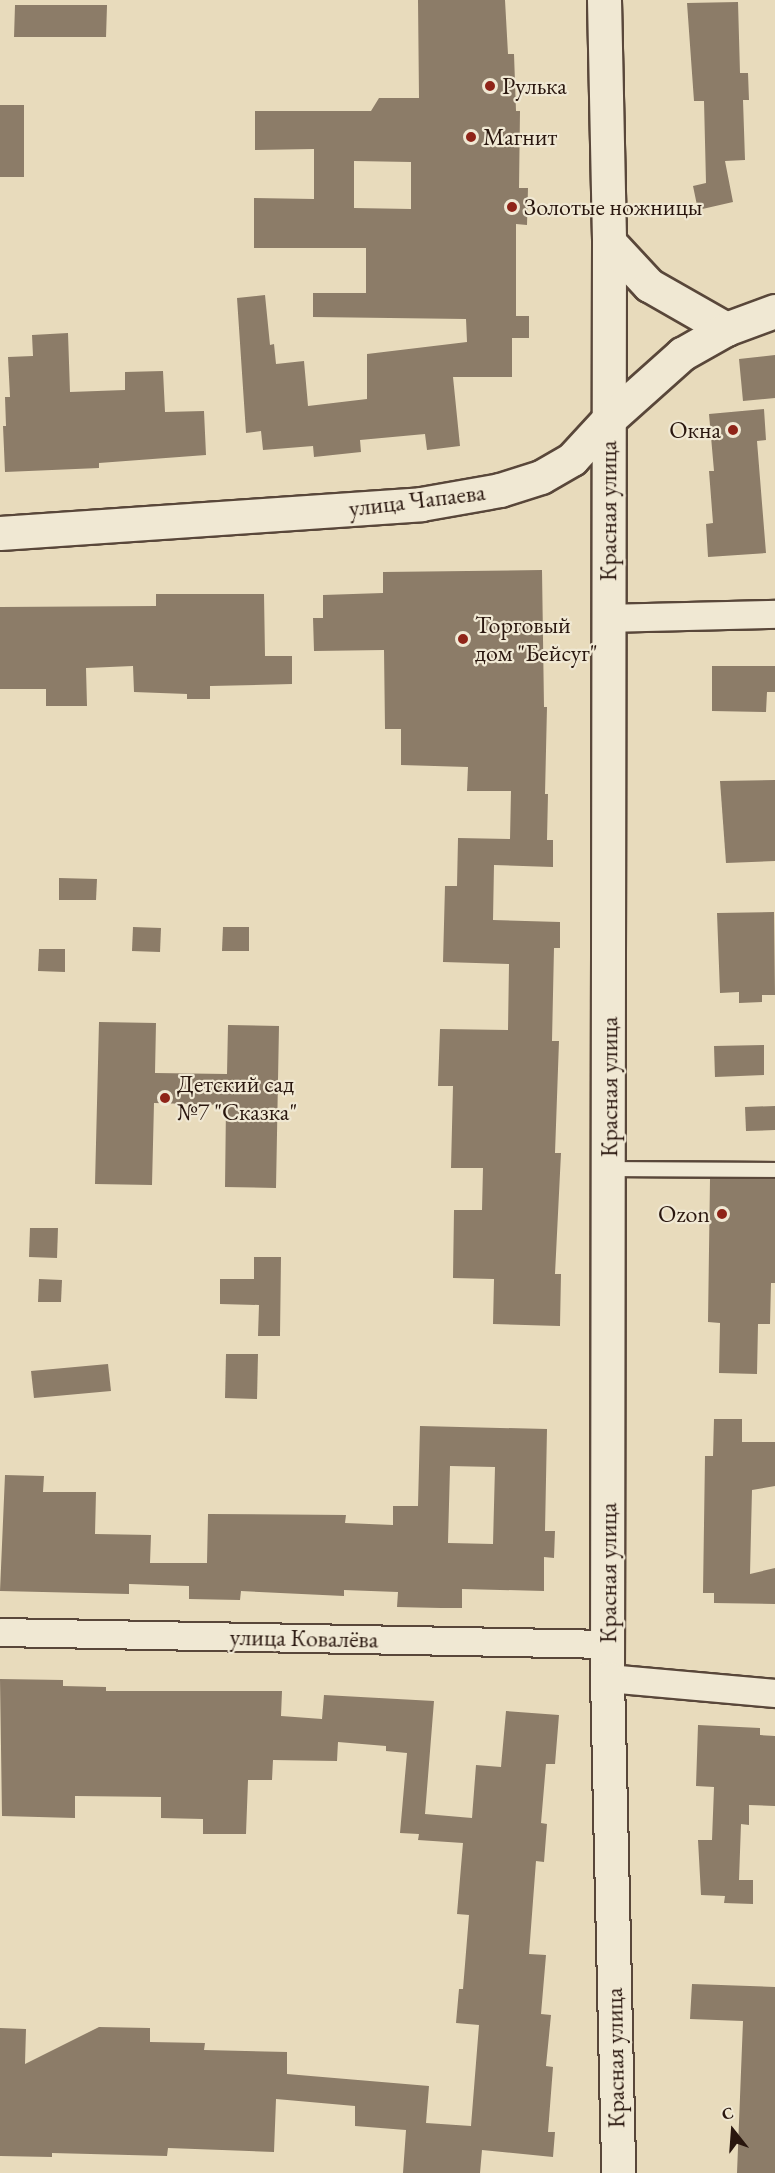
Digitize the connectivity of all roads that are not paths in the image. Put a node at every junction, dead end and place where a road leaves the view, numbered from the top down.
1 (604, 0) edge
2 (609, 242) junction
3 (775, 311) edge
4 (726, 329) junction
5 (607, 421) junction
6 (0, 533) edge
7 (775, 614) edge
8 (608, 618) junction
9 (609, 1169) junction
10 (775, 1170) edge
11 (0, 1632) edge
12 (608, 1644) junction
13 (607, 1678) junction
14 (775, 1693) edge
15 (618, 2173) edge

1 - 2 street, Красная улица
2 - 4 street
2 - 5 street, Красная улица
3 - 4 street, улица Чапаева
4 - 5 street, улица Чапаева
5 - 6 street, улица Чапаева
5 - 8 street, Красная улица
7 - 8 street
8 - 9 street, Красная улица
9 - 10 lane
9 - 12 street, Красная улица
11 - 12 street, улица Ковалёва
12 - 13 street, Красная улица
13 - 14 street
13 - 15 street, Красная улица

